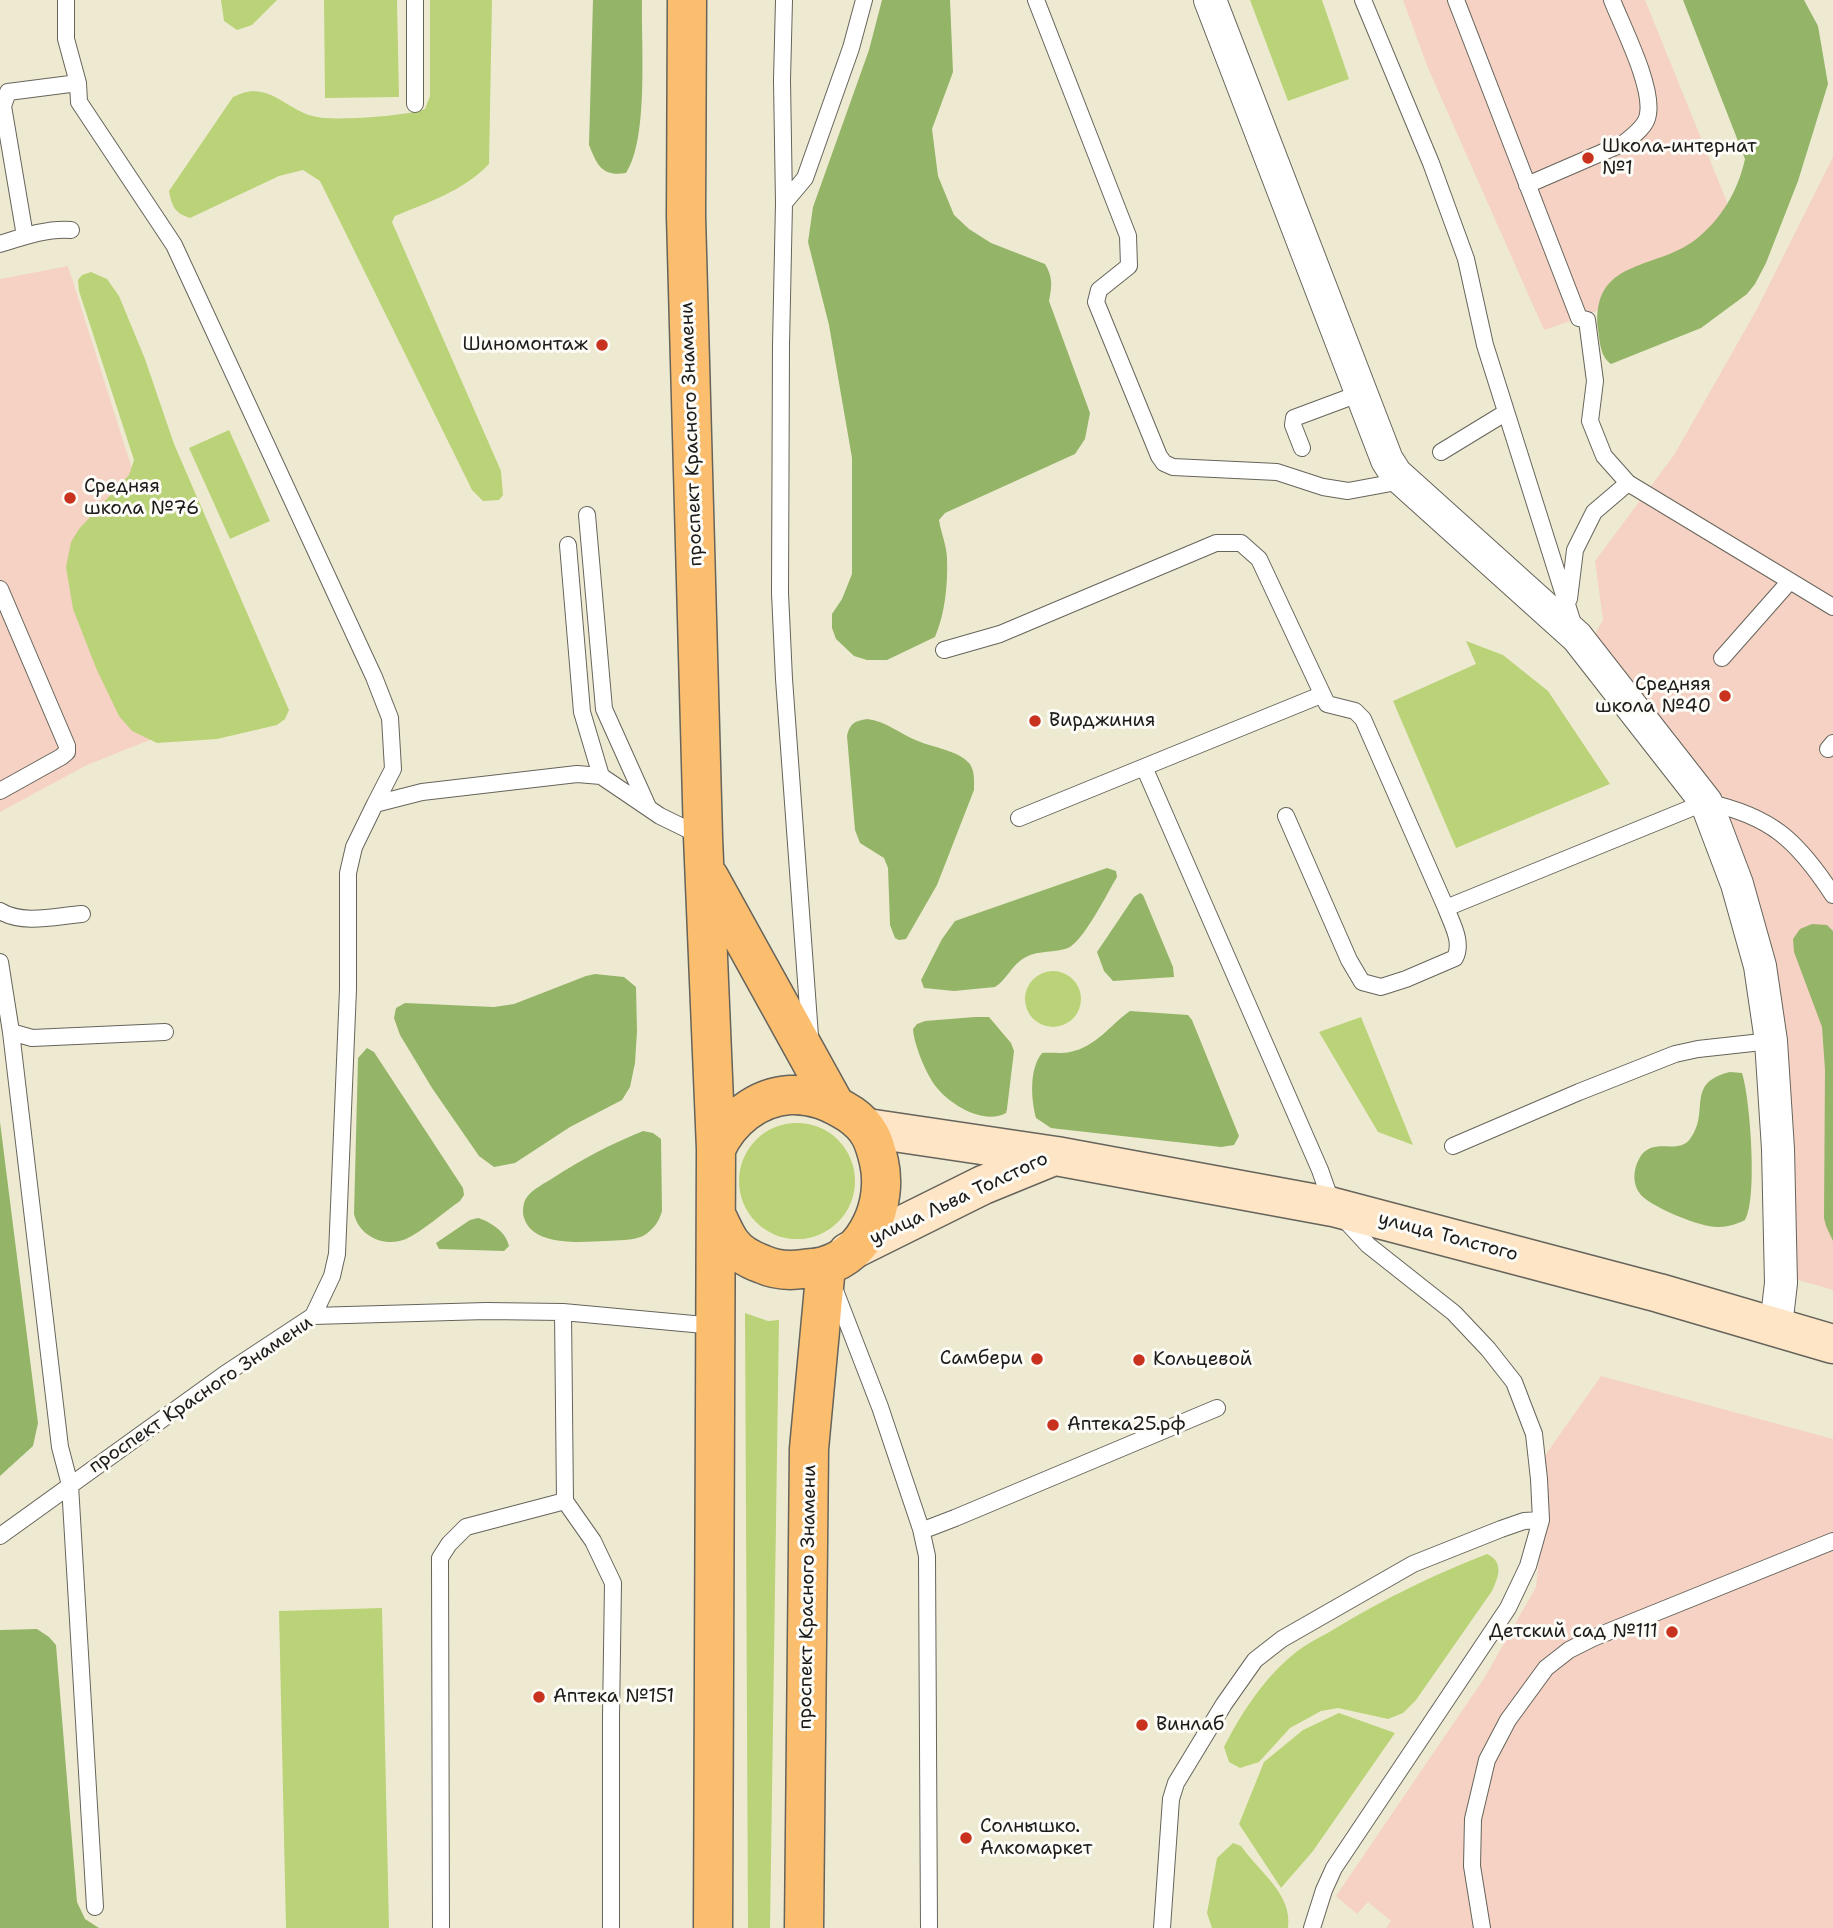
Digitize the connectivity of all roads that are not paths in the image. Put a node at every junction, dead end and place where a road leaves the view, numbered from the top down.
1 (66, 0) edge
2 (415, 0) edge
3 (687, 0) edge
4 (784, 0) edge
5 (864, 0) edge
6 (1036, 0) edge
7 (1210, 0) edge
8 (1363, 0) edge
9 (1456, 0) edge
10 (1612, 0) edge
11 (78, 83) junction
12 (4, 92) edge
13 (415, 104) dead end
14 (1527, 185) junction
15 (784, 203) junction
16 (71, 230) dead end
17 (25, 236) junction
18 (0, 244) edge
19 (1361, 393) junction
20 (1505, 413) junction
21 (1302, 448) dead end
22 (1441, 452) dead end
23 (1402, 481) junction
24 (1628, 483) junction
25 (587, 515) dead end
26 (568, 545) dead end
27 (1790, 581) junction
28 (0, 589) edge
29 (1569, 605) junction
30 (1833, 607) edge
31 (1577, 637) junction
32 (944, 650) dead end
33 (1722, 658) dead end
34 (1321, 695) junction
35 (1144, 767) junction
36 (601, 776) junction
37 (0, 791) edge
38 (1706, 802) junction
39 (375, 804) junction
40 (649, 809) junction
41 (1286, 816) dead end
42 (1019, 818) dead end
43 (704, 853) junction
44 (1833, 895) edge
45 (1446, 908) junction
46 (0, 911) edge
47 (82, 914) dead end
48 (0, 962) edge
49 (11, 1032) junction
50 (165, 1032) dead end
51 (1771, 1041) junction
52 (812, 1062) junction
53 (835, 1105) junction
54 (867, 1128) junction
55 (1453, 1146) dead end
56 (716, 1149) junction
57 (1056, 1156) junction
58 (1333, 1208) junction
59 (716, 1215) junction
60 (837, 1259) junction
61 (563, 1312) junction
62 (313, 1316) junction
63 (715, 1326) junction
64 (1776, 1326) junction
65 (1833, 1343) edge
66 (1217, 1408) dead end
67 (69, 1485) junction
68 (565, 1501) junction
69 (1541, 1520) junction
70 (921, 1529) junction
71 (0, 1536) edge
72 (1833, 1541) edge
73 (95, 1907) dead end
74 (441, 1928) edge
75 (611, 1928) edge
76 (713, 1928) edge
77 (804, 1928) edge
78 (929, 1928) edge
79 (1162, 1928) edge
80 (1312, 1928) edge
81 (1482, 1928) edge

1 - 11 lane
2 - 13 lane
3 - 43 main road, проспект Красного Знамени
4 - 15 lane
5 - 15 lane
6 - 23 lane
7 - 19 street
8 - 20 lane
9 - 14 lane
10 - 14 lane
11 - 12 lane
11 - 39 lane
12 - 17 lane
14 - 24 lane
15 - 52 lane
16 - 17 lane
17 - 18 lane
19 - 21 lane
19 - 23 street
20 - 22 lane
20 - 29 lane
23 - 31 street
24 - 27 lane
24 - 29 lane
25 - 40 lane
26 - 36 lane
27 - 30 lane
27 - 33 lane
28 - 37 lane
29 - 31 lane
31 - 38 street
32 - 34 lane
34 - 35 lane
34 - 45 lane
35 - 42 lane
35 - 58 lane
36 - 39 lane
36 - 40 lane
38 - 44 lane
38 - 45 lane
38 - 51 street
39 - 62 lane
40 - 43 lane
41 - 45 lane
43 - 52 main road, проспект Красного Знамени
43 - 56 main road, проспект Красного Знамени
46 - 47 lane
48 - 49 lane
49 - 50 lane
49 - 67 lane
51 - 55 lane
51 - 64 street
52 - 53 main road, проспект Красного Знамени
53 - 54 main road, проспект Красного Знамени
53 - 56 main road, проспект Красного Знамени
54 - 57 main road, улица Льва Толстого
54 - 60 main road
56 - 59 main road, проспект Красного Знамени
57 - 58 main road, улица Толстого
57 - 60 main road, улица Льва Толстого
58 - 64 main road, улица Толстого
58 - 69 lane
59 - 60 main road
59 - 63 main road, проспект Красного Знамени
60 - 70 lane
60 - 77 main road, проспект Красного Знамени
61 - 62 lane, проспект Красного Знамени
61 - 63 lane, проспект Красного Знамени
61 - 68 lane
62 - 67 lane, проспект Красного Знамени
63 - 76 main road, проспект Красного Знамени
64 - 65 main road, улица Толстого
66 - 70 lane
67 - 71 lane, проспект Красного Знамени
67 - 73 lane
68 - 74 lane
68 - 75 lane
69 - 79 lane
69 - 80 lane
70 - 78 lane
72 - 81 lane

